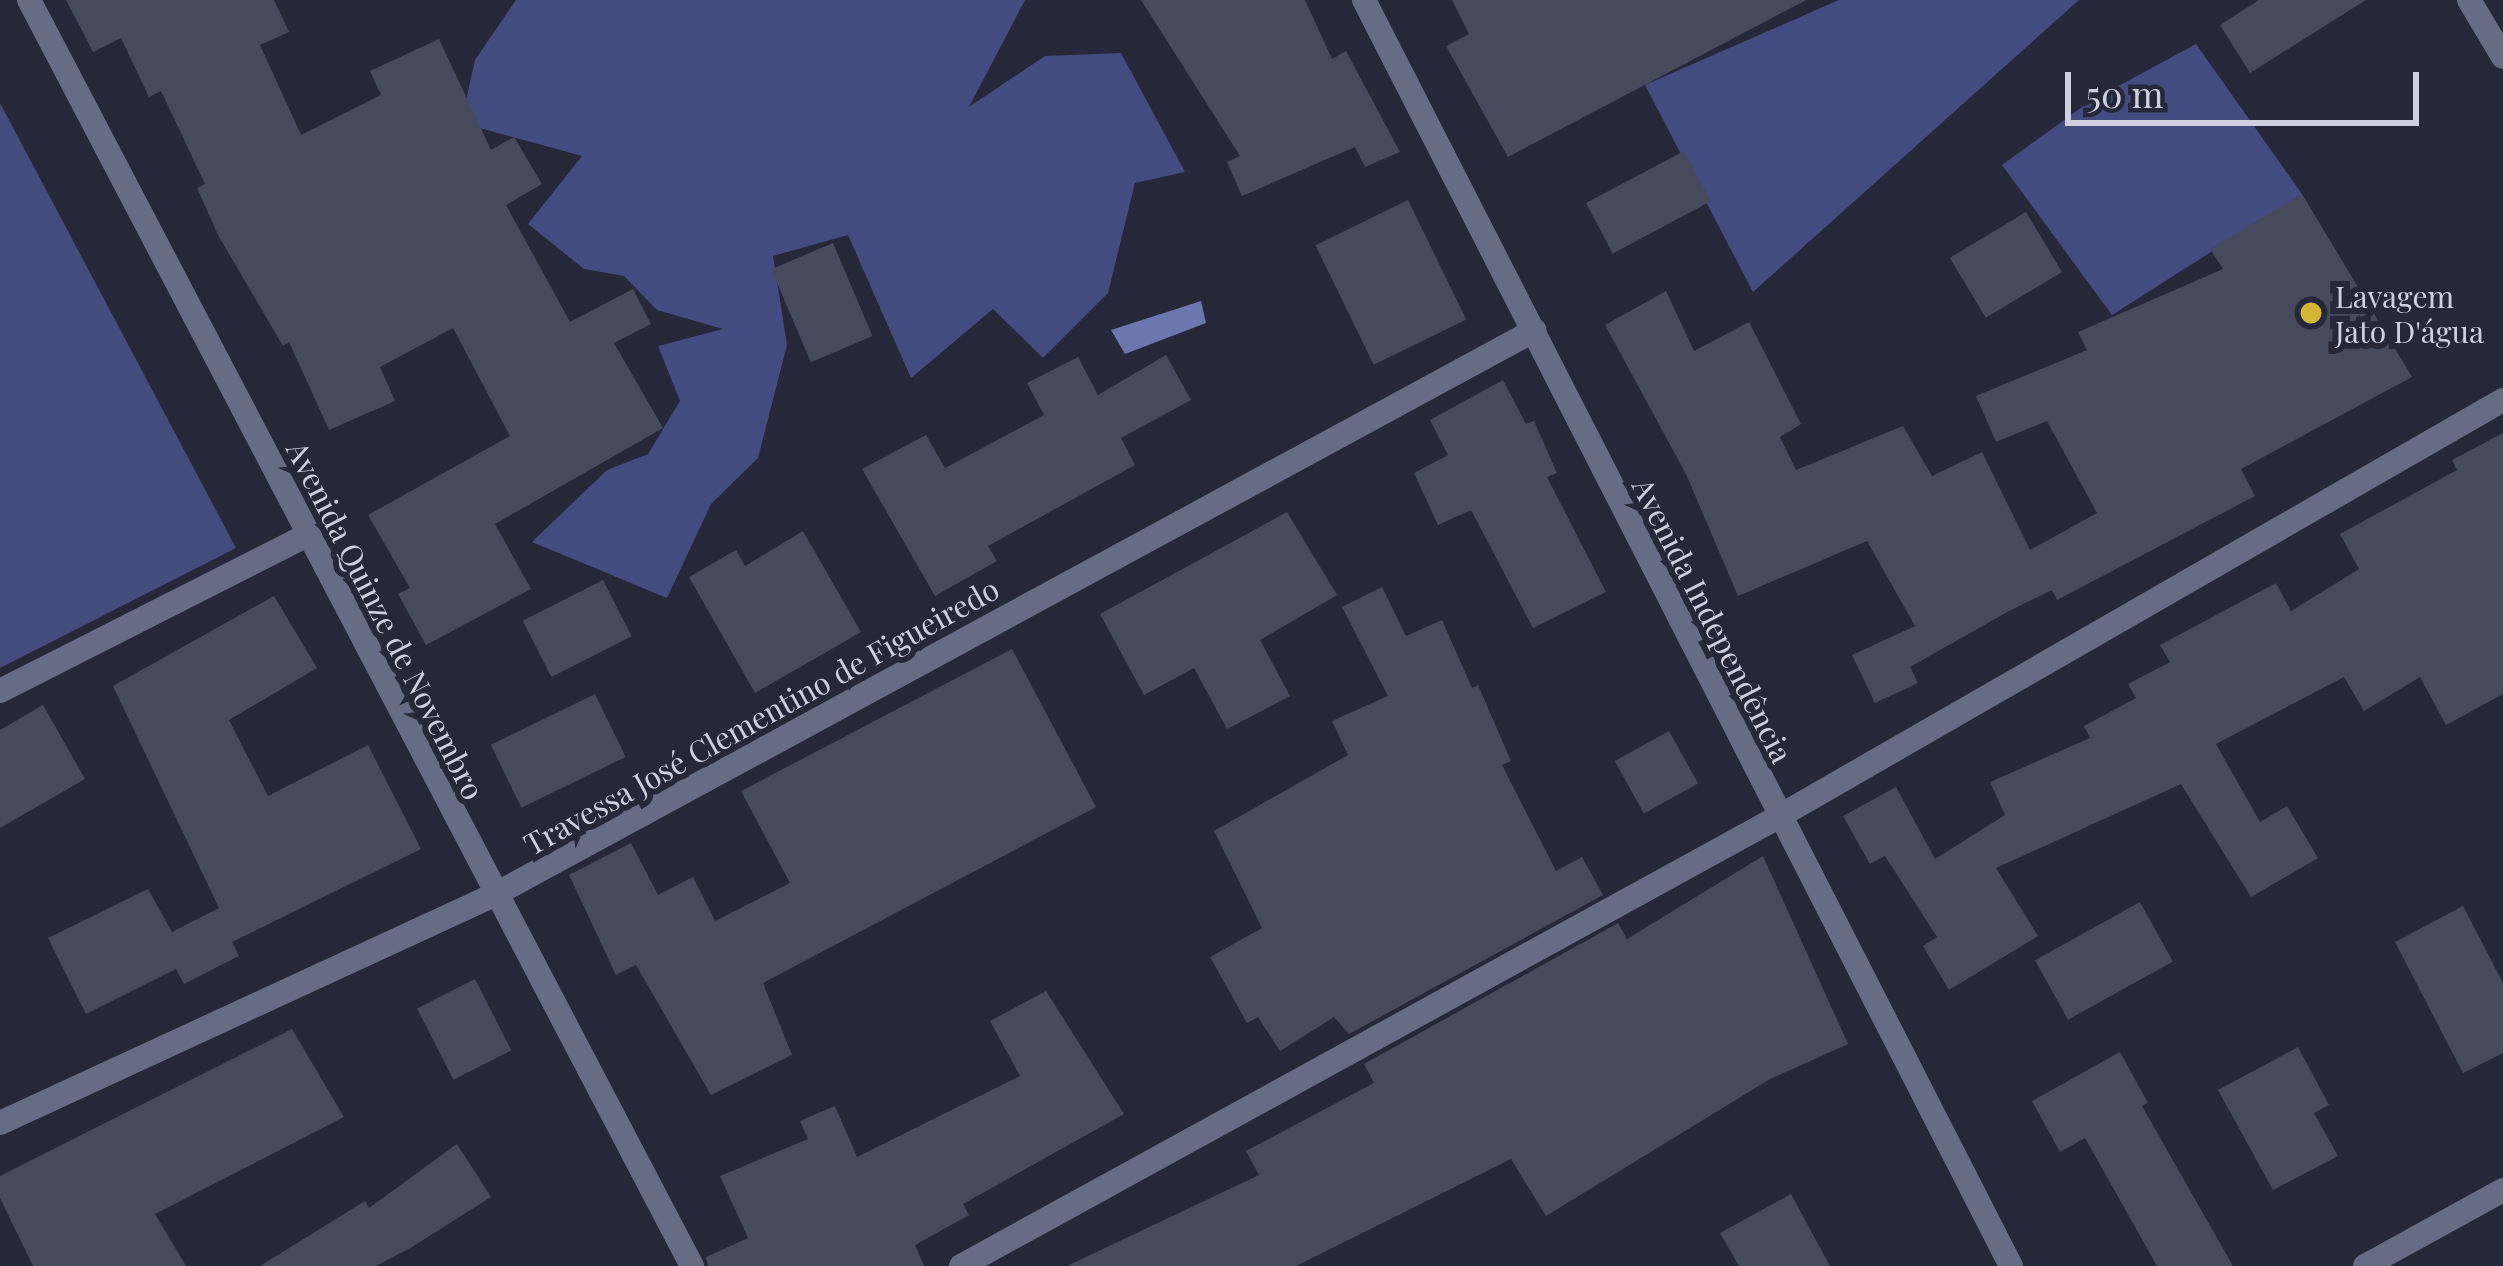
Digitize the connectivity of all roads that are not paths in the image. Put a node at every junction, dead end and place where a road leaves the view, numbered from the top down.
1 (28, 0) edge
2 (1364, 0) edge
3 (2469, 0) edge
4 (2503, 57) edge
5 (1535, 330) junction
6 (2503, 400) edge
7 (308, 535) junction
8 (0, 692) edge
9 (1778, 817) junction
10 (494, 895) junction
11 (0, 1123) edge
12 (2503, 1190) edge
13 (692, 1266) edge
14 (962, 1266) edge
15 (2011, 1266) edge
16 (2365, 1266) edge

1 - 7 street, Avenida Quinze de Novembro
2 - 5 street, Avenida Independência
3 - 4 street
5 - 9 street, Avenida Independência
5 - 10 street, Travessa José Clementino de Figueiredo
6 - 9 street
7 - 8 street
7 - 10 street, Avenida Quinze de Novembro
9 - 14 street
9 - 15 street, Avenida Independência
10 - 11 street, Travessa José Clementino de Figueiredo
10 - 13 street, Avenida Quinze de Novembro
12 - 16 street

